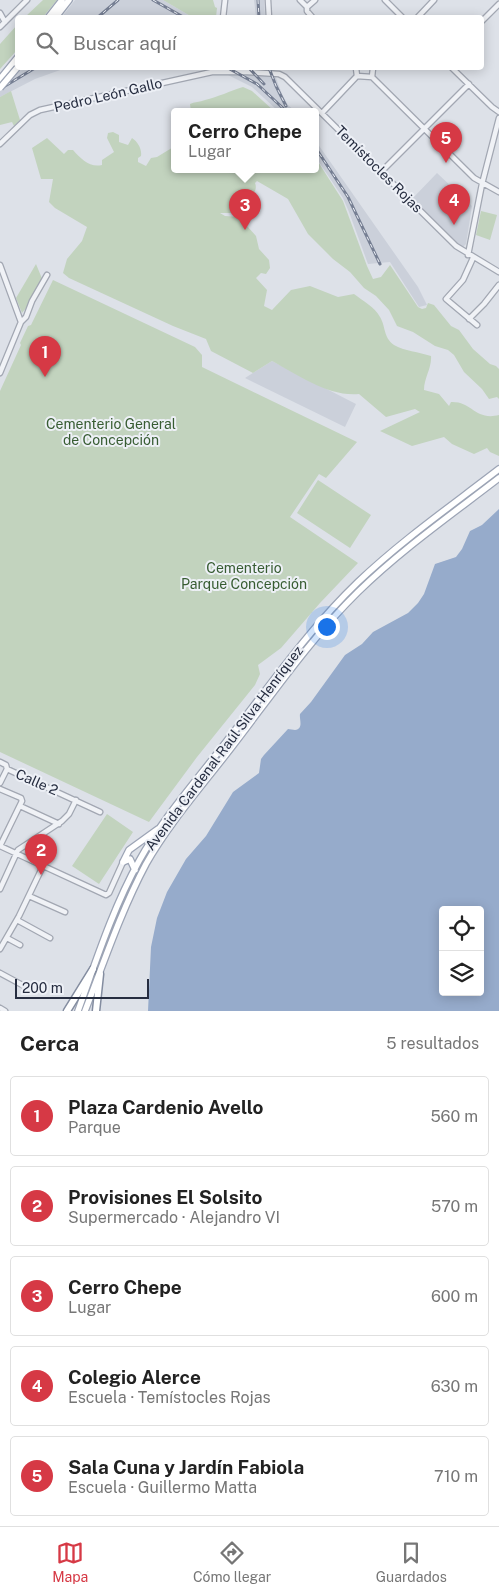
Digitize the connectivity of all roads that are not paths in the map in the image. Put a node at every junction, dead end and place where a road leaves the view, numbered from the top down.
1 (27, 0) edge
2 (62, 0) edge
3 (69, 0) edge
4 (225, 0) edge
5 (268, 0) edge
6 (300, 0) edge
7 (315, 0) edge
8 (385, 0) edge
9 (434, 0) edge
10 (499, 4) edge
11 (308, 7) junction
12 (0, 13) edge
13 (50, 15) edge
14 (57, 15) edge
15 (223, 15) edge
16 (269, 15) edge
17 (310, 15) edge
18 (400, 15) edge
19 (420, 15) edge
20 (484, 19) edge
21 (5, 22) junction
22 (0, 27) edge
23 (15, 61) edge
24 (15, 69) edge
25 (253, 70) edge
26 (278, 70) edge
27 (356, 70) edge
28 (373, 70) edge
29 (454, 70) edge
30 (256, 73) junction
31 (279, 74) junction
32 (357, 76) junction
33 (372, 77) junction
34 (286, 78) joint
35 (0, 79) edge
36 (469, 84) junction
37 (0, 88) edge
38 (317, 108) edge
39 (319, 110) edge
40 (499, 112) edge
41 (322, 113) junction
42 (499, 118) edge
43 (424, 128) junction
44 (0, 144) edge
45 (381, 172) junction
46 (482, 184) junction
47 (499, 192) edge
48 (468, 254) junction
49 (473, 258) junction
50 (0, 266) edge
51 (499, 270) edge
52 (47, 275) dead end
53 (499, 285) edge
54 (470, 319) junction
55 (21, 322) junction
56 (477, 325) dead end
57 (0, 373) edge
58 (499, 469) edge
59 (499, 478) edge
60 (0, 762) edge
61 (7, 769) junction
62 (0, 783) edge
63 (0, 789) edge
64 (76, 800) junction
65 (20, 806) junction
66 (100, 812) dead end
67 (59, 824) junction
68 (162, 827) junction
69 (0, 846) edge
70 (16, 853) junction
71 (123, 862) junction
72 (43, 866) junction
73 (135, 870) junction
74 (0, 889) edge
75 (29, 896) junction
76 (65, 912) dead end
77 (17, 920) junction
78 (6, 938) junction
79 (50, 938) dead end
80 (20, 945) dead end
81 (0, 949) edge
82 (93, 969) junction
83 (0, 973) edge
84 (100, 974) junction
85 (26, 987) dead end
86 (0, 1008) edge
87 (5, 1011) edge
88 (67, 1011) edge
89 (78, 1011) edge
90 (85, 1011) edge
91 (96, 1011) edge

1 - 21 street
2 - 13 main road
3 - 14 main road
4 - 15 street
5 - 16 street
6 - 11 street
7 - 11 street
8 - 18 street
9 - 19 street
10 - 20 street
11 - 17 street
12 - 21 street
21 - 22 street
23 - 35 main road
24 - 37 main road, bridge
25 - 30 street
26 - 31 street
27 - 32 street
28 - 33 street
29 - 36 street
30 - 31 street, Pedro León Gallo
30 - 44 street, Pedro León Gallo
31 - 34 street, Pedro León Gallo
32 - 33 street
32 - 41 street
33 - 43 street
34 - 38 street, Temístocles Rojas
36 - 40 street
36 - 43 street
39 - 41 street, Temístocles Rojas
41 - 45 street, Temístocles Rojas
42 - 46 street
43 - 45 street
43 - 46 street
45 - 48 street, Temístocles Rojas
46 - 47 street
46 - 48 street
48 - 49 street, Temístocles Rojas
49 - 51 street, Temístocles Rojas
49 - 54 street
50 - 55 street
52 - 55 street
53 - 54 street
54 - 56 street
55 - 57 street
58 - 68 main road, Avenida Cardenal Raúl Silva Henríquez
59 - 84 main road, Avenida Cardenal Raúl Silva Henríquez
60 - 61 street, Calle 2
61 - 62 street
61 - 64 street, Calle 2
63 - 65 street
64 - 66 street, Calle 2
64 - 67 street
65 - 67 street
65 - 69 street
67 - 70 street
68 - 71 main road
68 - 73 main road, Avenida Cardenal Raúl Silva Henríquez
69 - 70 street
70 - 72 street
70 - 74 street
71 - 72 street
71 - 73 main road
72 - 75 street
73 - 82 main road, Avenida Cardenal Raúl Silva Henríquez
75 - 76 street
75 - 77 street
77 - 78 street
77 - 79 street
78 - 80 street
78 - 81 street
82 - 88 highway
82 - 89 main road, Avenida Cardenal Raúl Silva Henríquez
83 - 85 street
84 - 90 main road, Avenida Cardenal Raúl Silva Henríquez
84 - 91 highway
86 - 87 street

